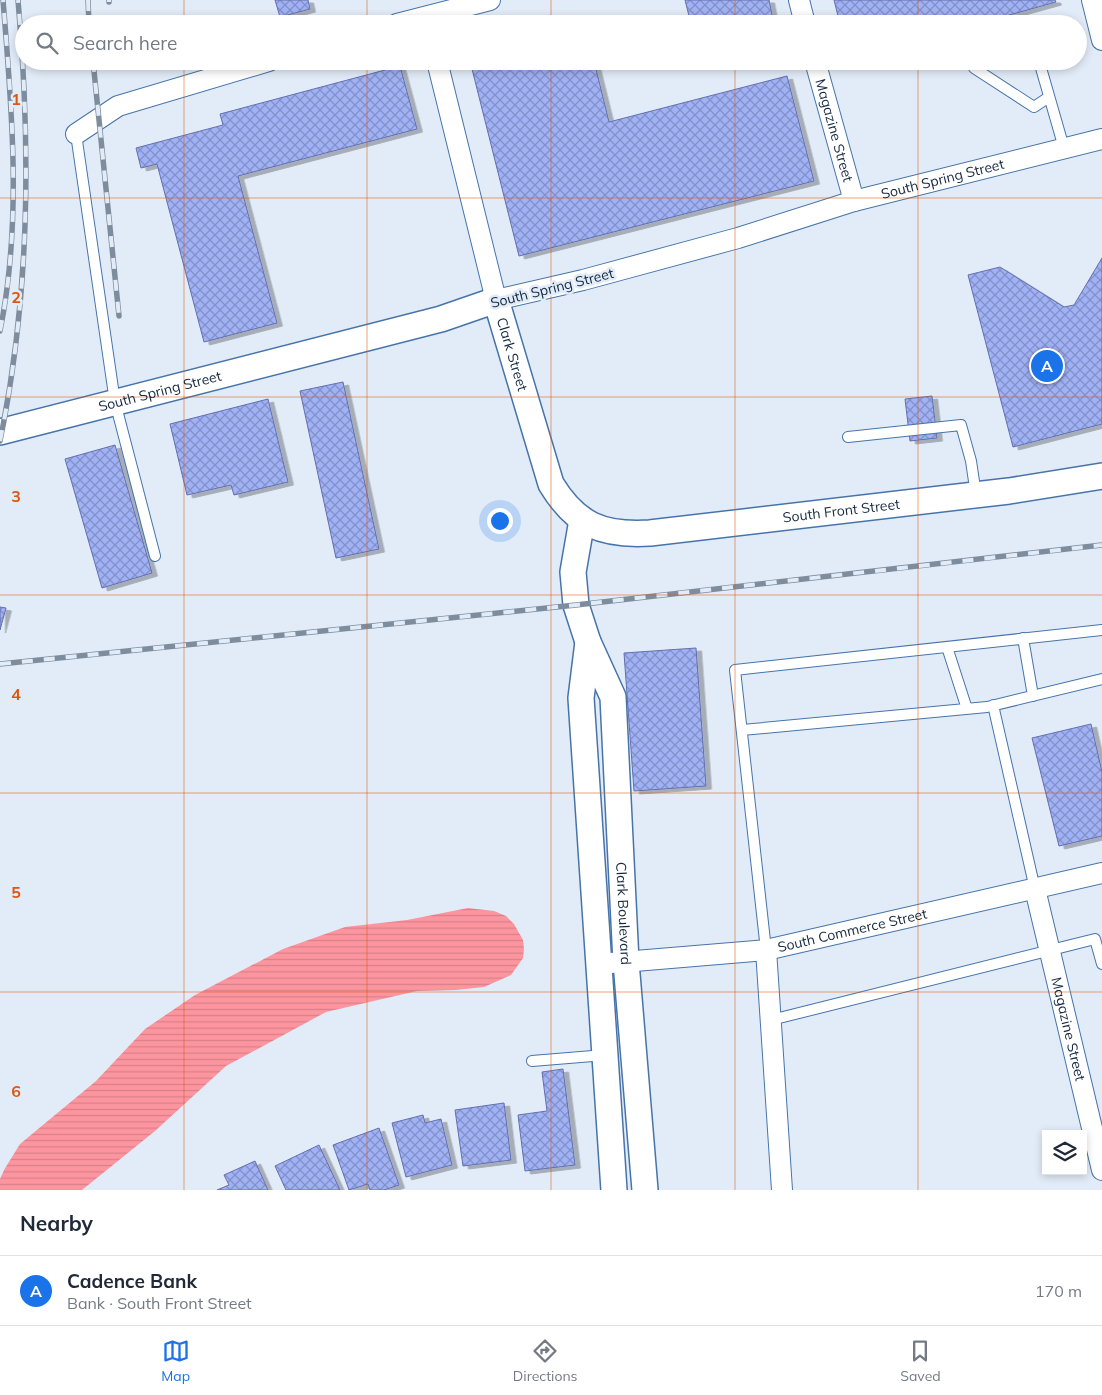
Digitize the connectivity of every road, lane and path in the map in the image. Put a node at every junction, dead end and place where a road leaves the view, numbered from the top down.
1 (490, 0) edge
2 (799, 0) edge
3 (1095, 1) edge
4 (425, 13) edge
5 (803, 15) edge
6 (1102, 40) edge
7 (239, 70) edge
8 (439, 70) edge
9 (818, 70) edge
10 (977, 70) edge
11 (1042, 70) edge
12 (1049, 97) junction
13 (76, 134) joint
14 (1102, 139) edge
15 (1064, 148) junction
16 (854, 201) junction
17 (496, 300) junction
18 (115, 402) junction
19 (0, 432) edge
20 (848, 437) dead end
21 (1102, 476) edge
22 (976, 495) junction
23 (582, 520) junction
24 (155, 556) dead end
25 (1102, 630) edge
26 (1023, 638) junction
27 (588, 642) junction
28 (947, 647) junction
29 (1102, 679) edge
30 (1033, 696) junction
31 (993, 706) junction
32 (967, 709) junction
33 (742, 730) junction
34 (1102, 873) edge
35 (1035, 889) junction
36 (1049, 949) junction
37 (766, 950) junction
38 (626, 962) junction
39 (599, 964) junction
40 (1102, 964) edge
41 (771, 1020) junction
42 (605, 1055) junction
43 (532, 1061) dead end
44 (1102, 1170) edge
45 (614, 1190) edge
46 (645, 1190) edge
47 (782, 1190) edge

1 - 4 street
2 - 5 street
3 - 6 street
7 - 13 street
8 - 17 street, Clark Street
9 - 16 street, Magazine Street
10 - 12 lane
11 - 12 lane
12 - 15 lane
13 - 18 lane
14 - 15 street, South Spring Street
15 - 16 street, South Spring Street
16 - 17 street, South Spring Street
17 - 18 street, South Spring Street
17 - 23 street, Clark Street
18 - 19 street, South Spring Street
18 - 24 lane
20 - 22 lane
21 - 22 street, South Front Street
22 - 23 street, South Front Street
23 - 27 street, Clark Boulevard
25 - 26 lane
26 - 28 lane
26 - 30 lane
27 - 38 street, Clark Boulevard
27 - 39 street, Clark Boulevard
28 - 32 lane
28 - 33 lane
29 - 30 lane
30 - 31 lane
31 - 32 lane
31 - 35 lane
32 - 33 lane
33 - 37 lane
34 - 35 street, South Commerce Street
35 - 36 street, Magazine Street
35 - 37 street, South Commerce Street
36 - 40 lane
36 - 41 lane
36 - 44 street, Magazine Street
37 - 38 street, South Commerce Street
37 - 41 street
38 - 39 street, South Commerce Street
38 - 46 street, Clark Boulevard
39 - 42 street, Clark Boulevard
41 - 47 street
42 - 43 lane
42 - 45 street, Clark Boulevard

